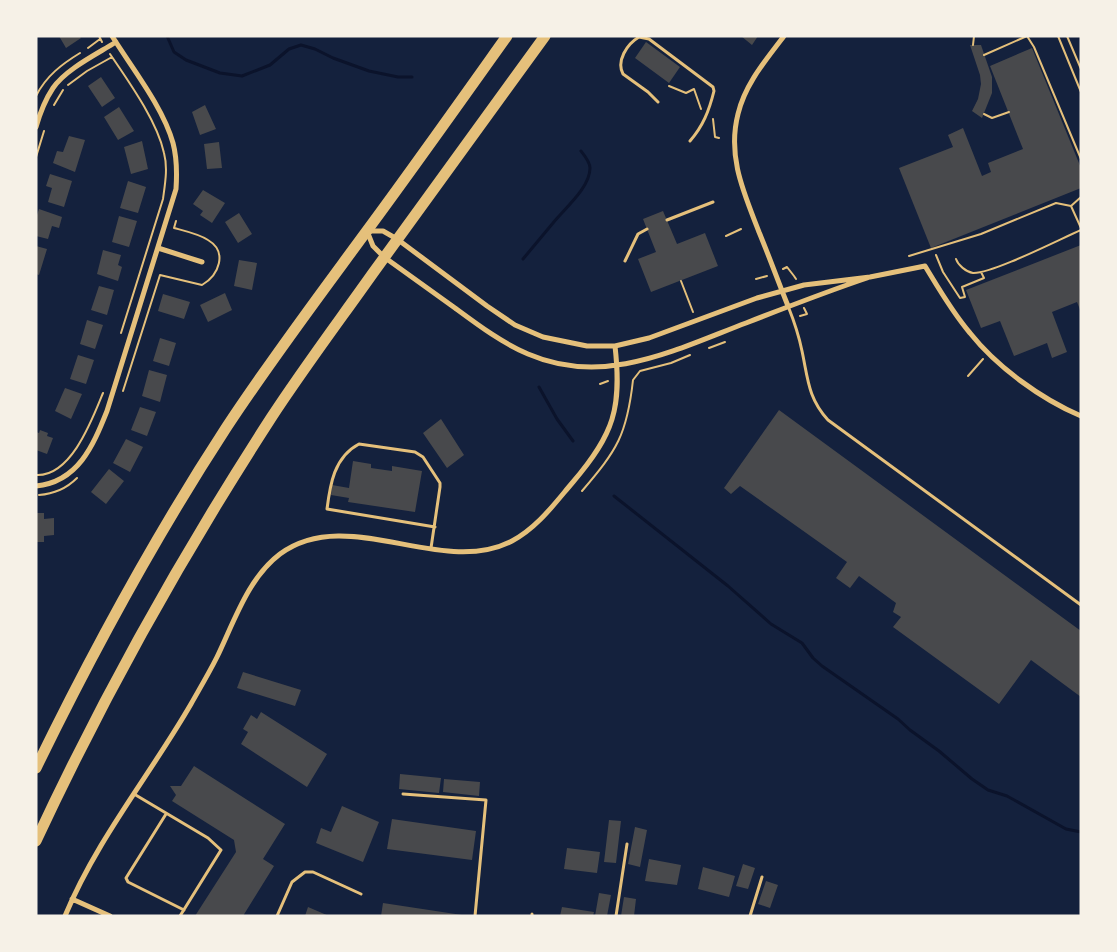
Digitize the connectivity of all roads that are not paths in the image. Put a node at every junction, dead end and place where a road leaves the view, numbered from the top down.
1 (112, 36) edge
2 (507, 36) edge
3 (545, 36) edge
4 (784, 36) edge
5 (116, 42) junction
6 (658, 102) dead end
7 (36, 127) edge
8 (690, 141) dead end
9 (713, 202) dead end
10 (668, 220) dead end
11 (647, 229) dead end
12 (367, 231) junction
13 (398, 239) junction
14 (158, 248) junction
15 (384, 257) junction
16 (624, 261) dead end
17 (202, 262) dead end
18 (870, 277) junction
19 (782, 291) junction
20 (788, 306) junction
21 (615, 346) junction
22 (617, 366) junction
23 (1081, 416) edge
24 (36, 486) edge
25 (435, 527) junction
26 (431, 548) junction
27 (1081, 606) edge
28 (36, 768) edge
29 (134, 794) junction
30 (403, 794) dead end
31 (166, 814) junction
32 (36, 841) edge
33 (627, 844) dead end
34 (762, 877) dead end
35 (361, 894) dead end
36 (72, 899) junction
37 (184, 910) junction
38 (65, 916) edge
39 (110, 916) edge
40 (180, 916) edge
41 (277, 916) edge
42 (475, 916) edge
43 (616, 916) edge
44 (750, 916) edge

1 - 5 street
2 - 12 highway
3 - 13 highway
4 - 19 street
5 - 7 street
5 - 14 street
6 - 8 lane
9 - 10 lane
11 - 16 lane
12 - 13 street
12 - 15 street
12 - 28 highway
13 - 15 highway
13 - 21 street
14 - 17 street
14 - 24 street
15 - 22 street
15 - 32 highway
18 - 19 street
18 - 20 street
18 - 23 street
19 - 20 street
19 - 21 street
20 - 22 street
20 - 27 lane
21 - 22 street
22 - 26 street
25 - 25 lane
25 - 26 lane
26 - 29 street
29 - 31 lane
29 - 36 street
30 - 42 lane
31 - 37 lane
31 - 37 lane
33 - 43 lane
34 - 44 lane
35 - 41 lane
36 - 38 street
36 - 39 street
37 - 40 lane

